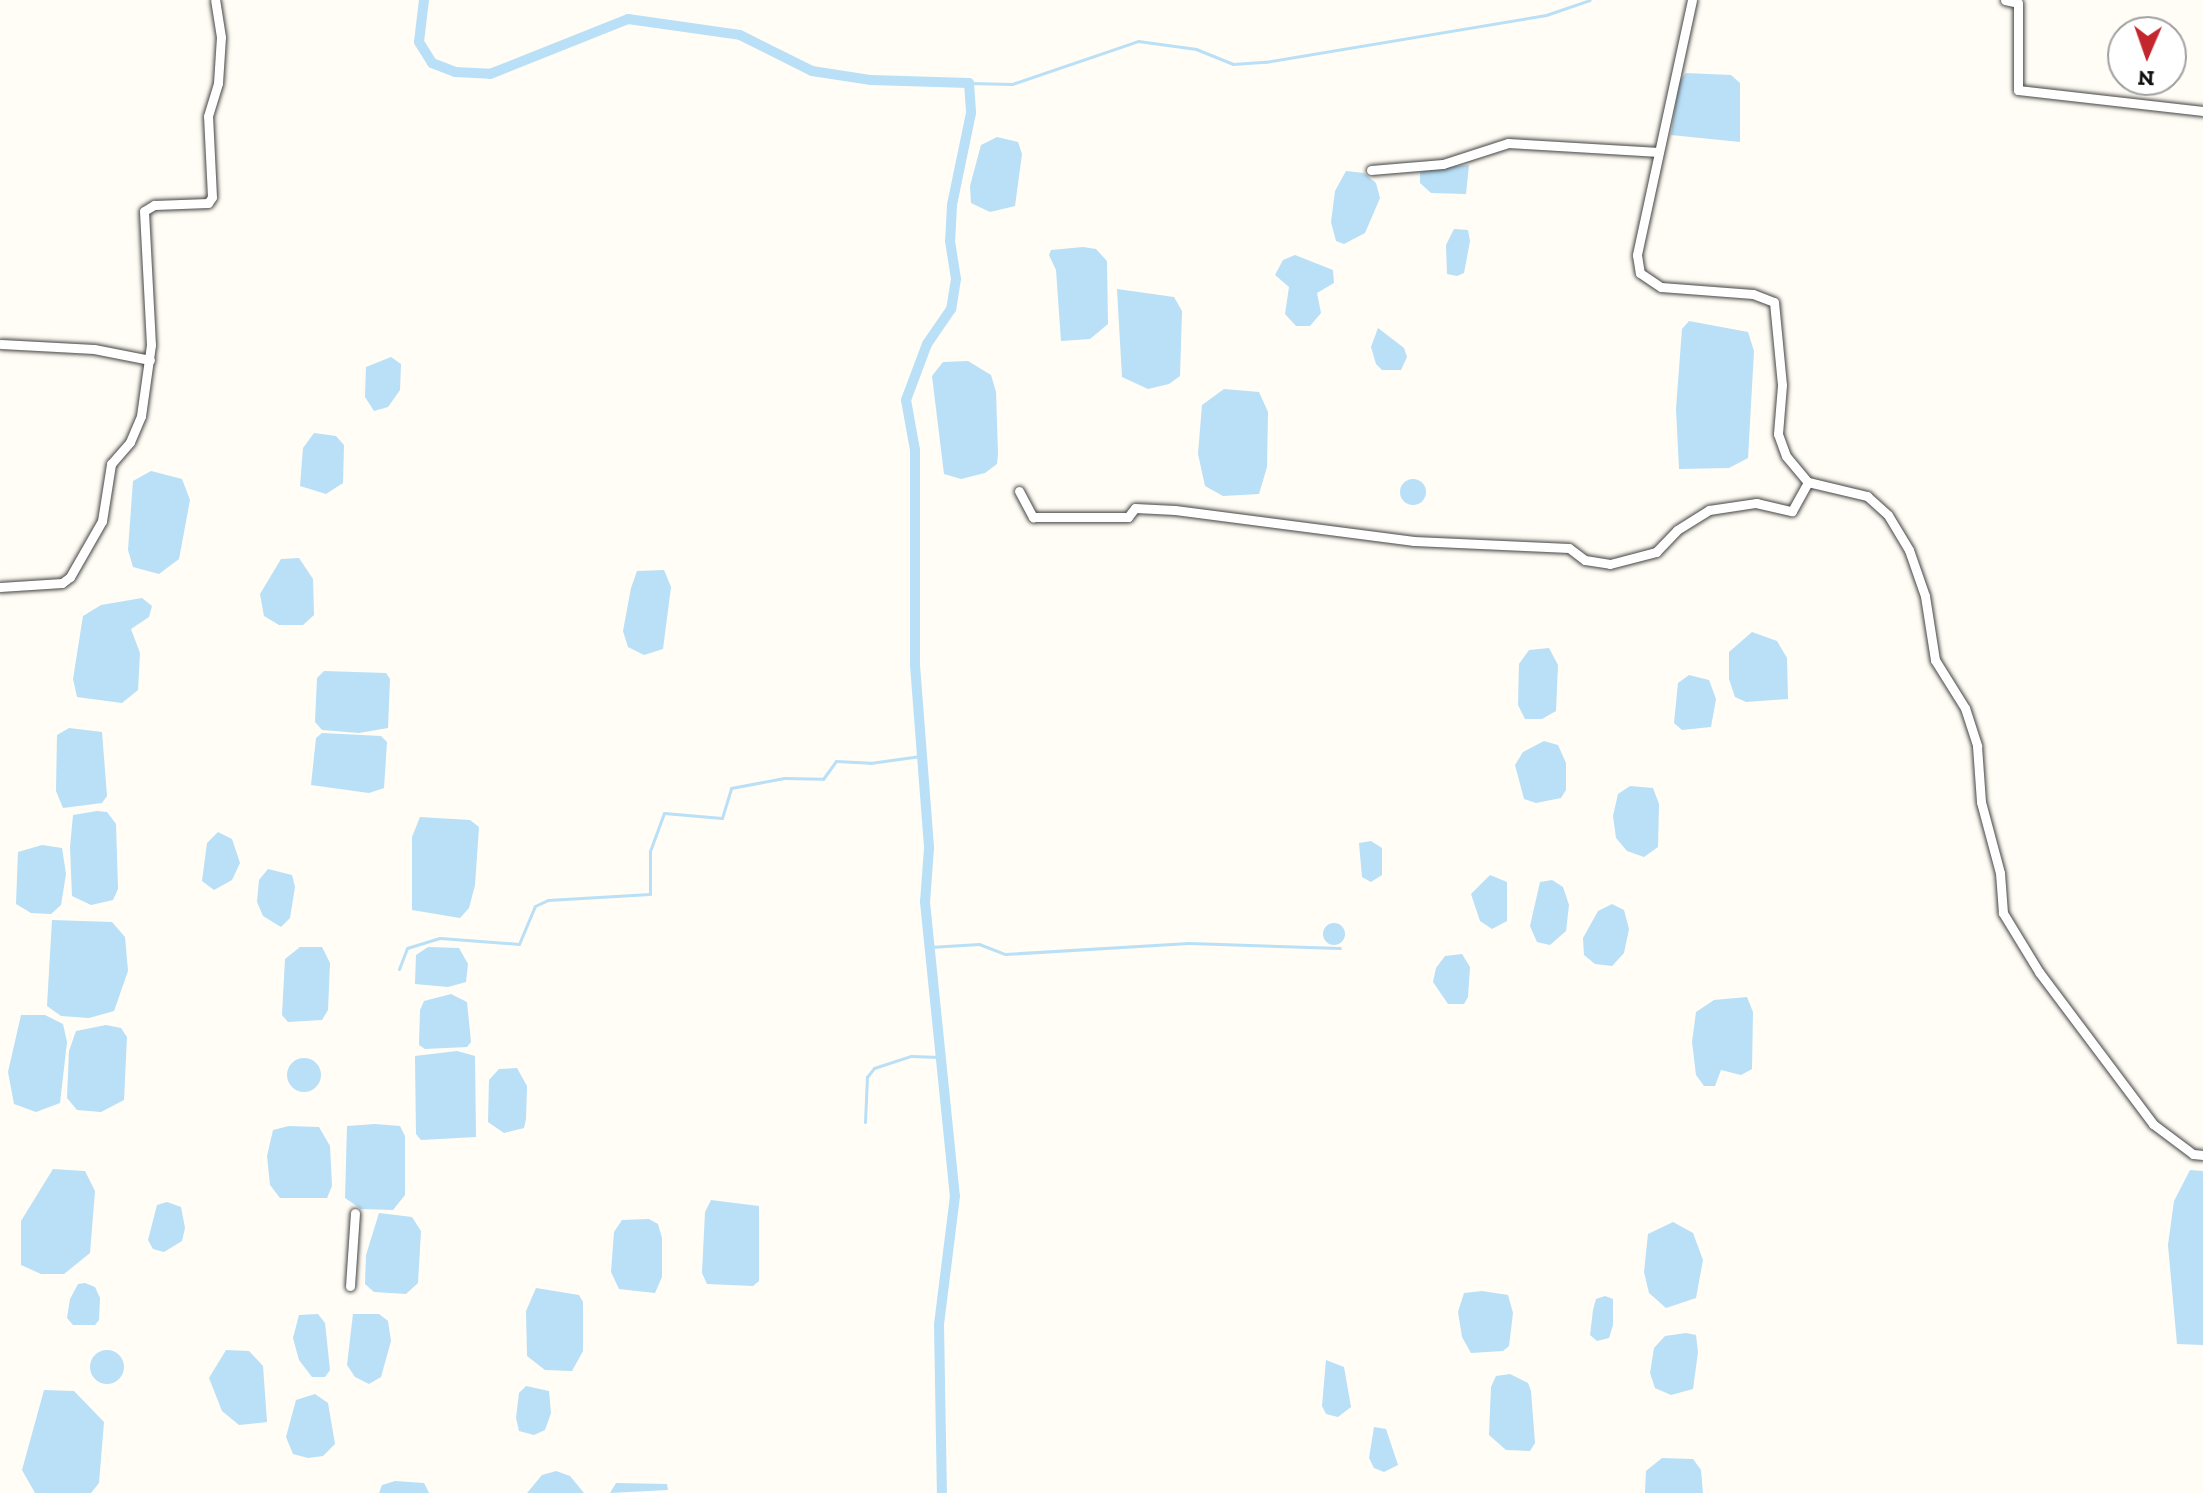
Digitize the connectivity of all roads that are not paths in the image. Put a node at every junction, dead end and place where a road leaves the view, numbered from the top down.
1 (215, 0) edge
2 (1692, 0) edge
3 (2005, 0) edge
4 (2203, 111) edge
5 (1659, 152) junction
6 (1371, 170) dead end
7 (1, 344) edge
8 (150, 360) junction
9 (1808, 482) junction
10 (1019, 491) dead end
11 (0, 587) edge
12 (2203, 1155) edge
13 (355, 1213) dead end
14 (350, 1286) dead end

1 - 8 street
2 - 5 street
3 - 4 street
5 - 6 street
5 - 9 street
7 - 8 street
8 - 11 street
9 - 10 street
9 - 12 street
13 - 14 street

